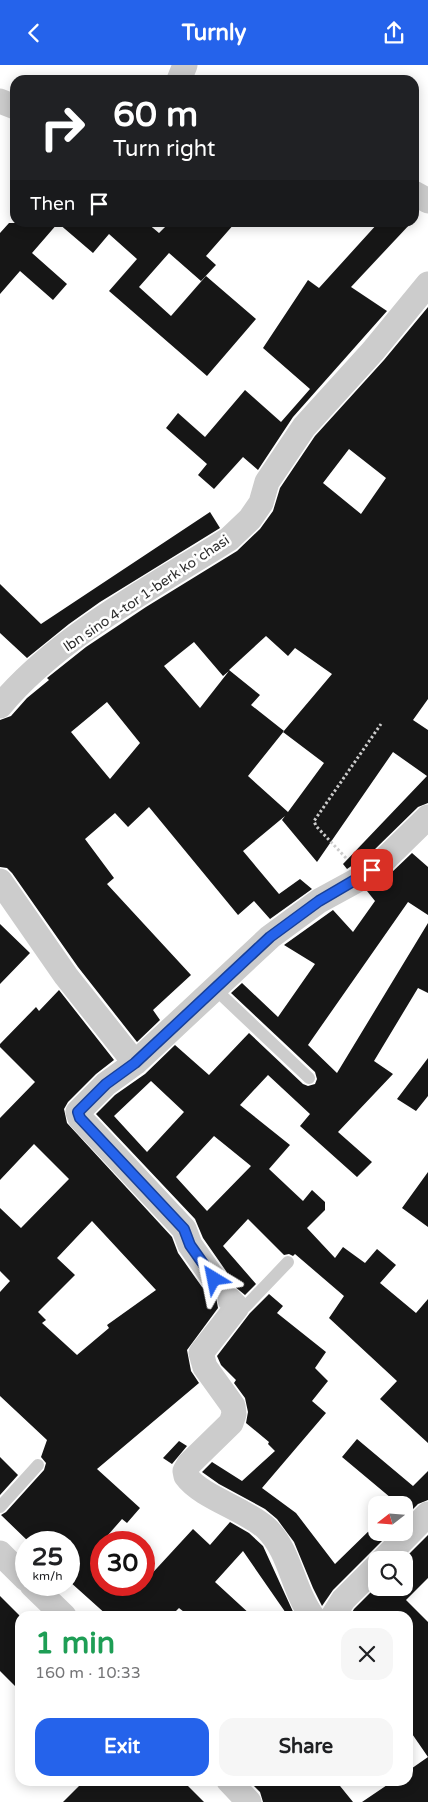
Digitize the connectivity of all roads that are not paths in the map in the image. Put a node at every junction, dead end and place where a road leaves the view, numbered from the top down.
1 (428, 283) edge
2 (0, 706) edge
3 (428, 817) edge
4 (0, 881) edge
5 (215, 989) junction
6 (135, 1063) junction
7 (309, 1078) dead end
8 (288, 1262) dead end
9 (214, 1279) dead end
10 (234, 1304) joint
11 (38, 1465) dead end
12 (0, 1507) edge
13 (428, 1514) edge
14 (392, 1551) edge
15 (0, 1553) edge
16 (15, 1568) edge
17 (368, 1575) edge
18 (43, 1596) edge
19 (59, 1611) edge
20 (308, 1611) edge
21 (336, 1611) edge
22 (234, 1786) edge
23 (248, 1802) edge

1 - 2 street, Ibn sino 4-tor 1-berk koʼchasi
3 - 5 street
4 - 6 street
5 - 6 street
5 - 7 lane
6 - 9 street
8 - 10 lane
10 - 20 street
11 - 12 lane
13 - 14 street
15 - 16 street
17 - 21 street
18 - 19 street
22 - 23 street

